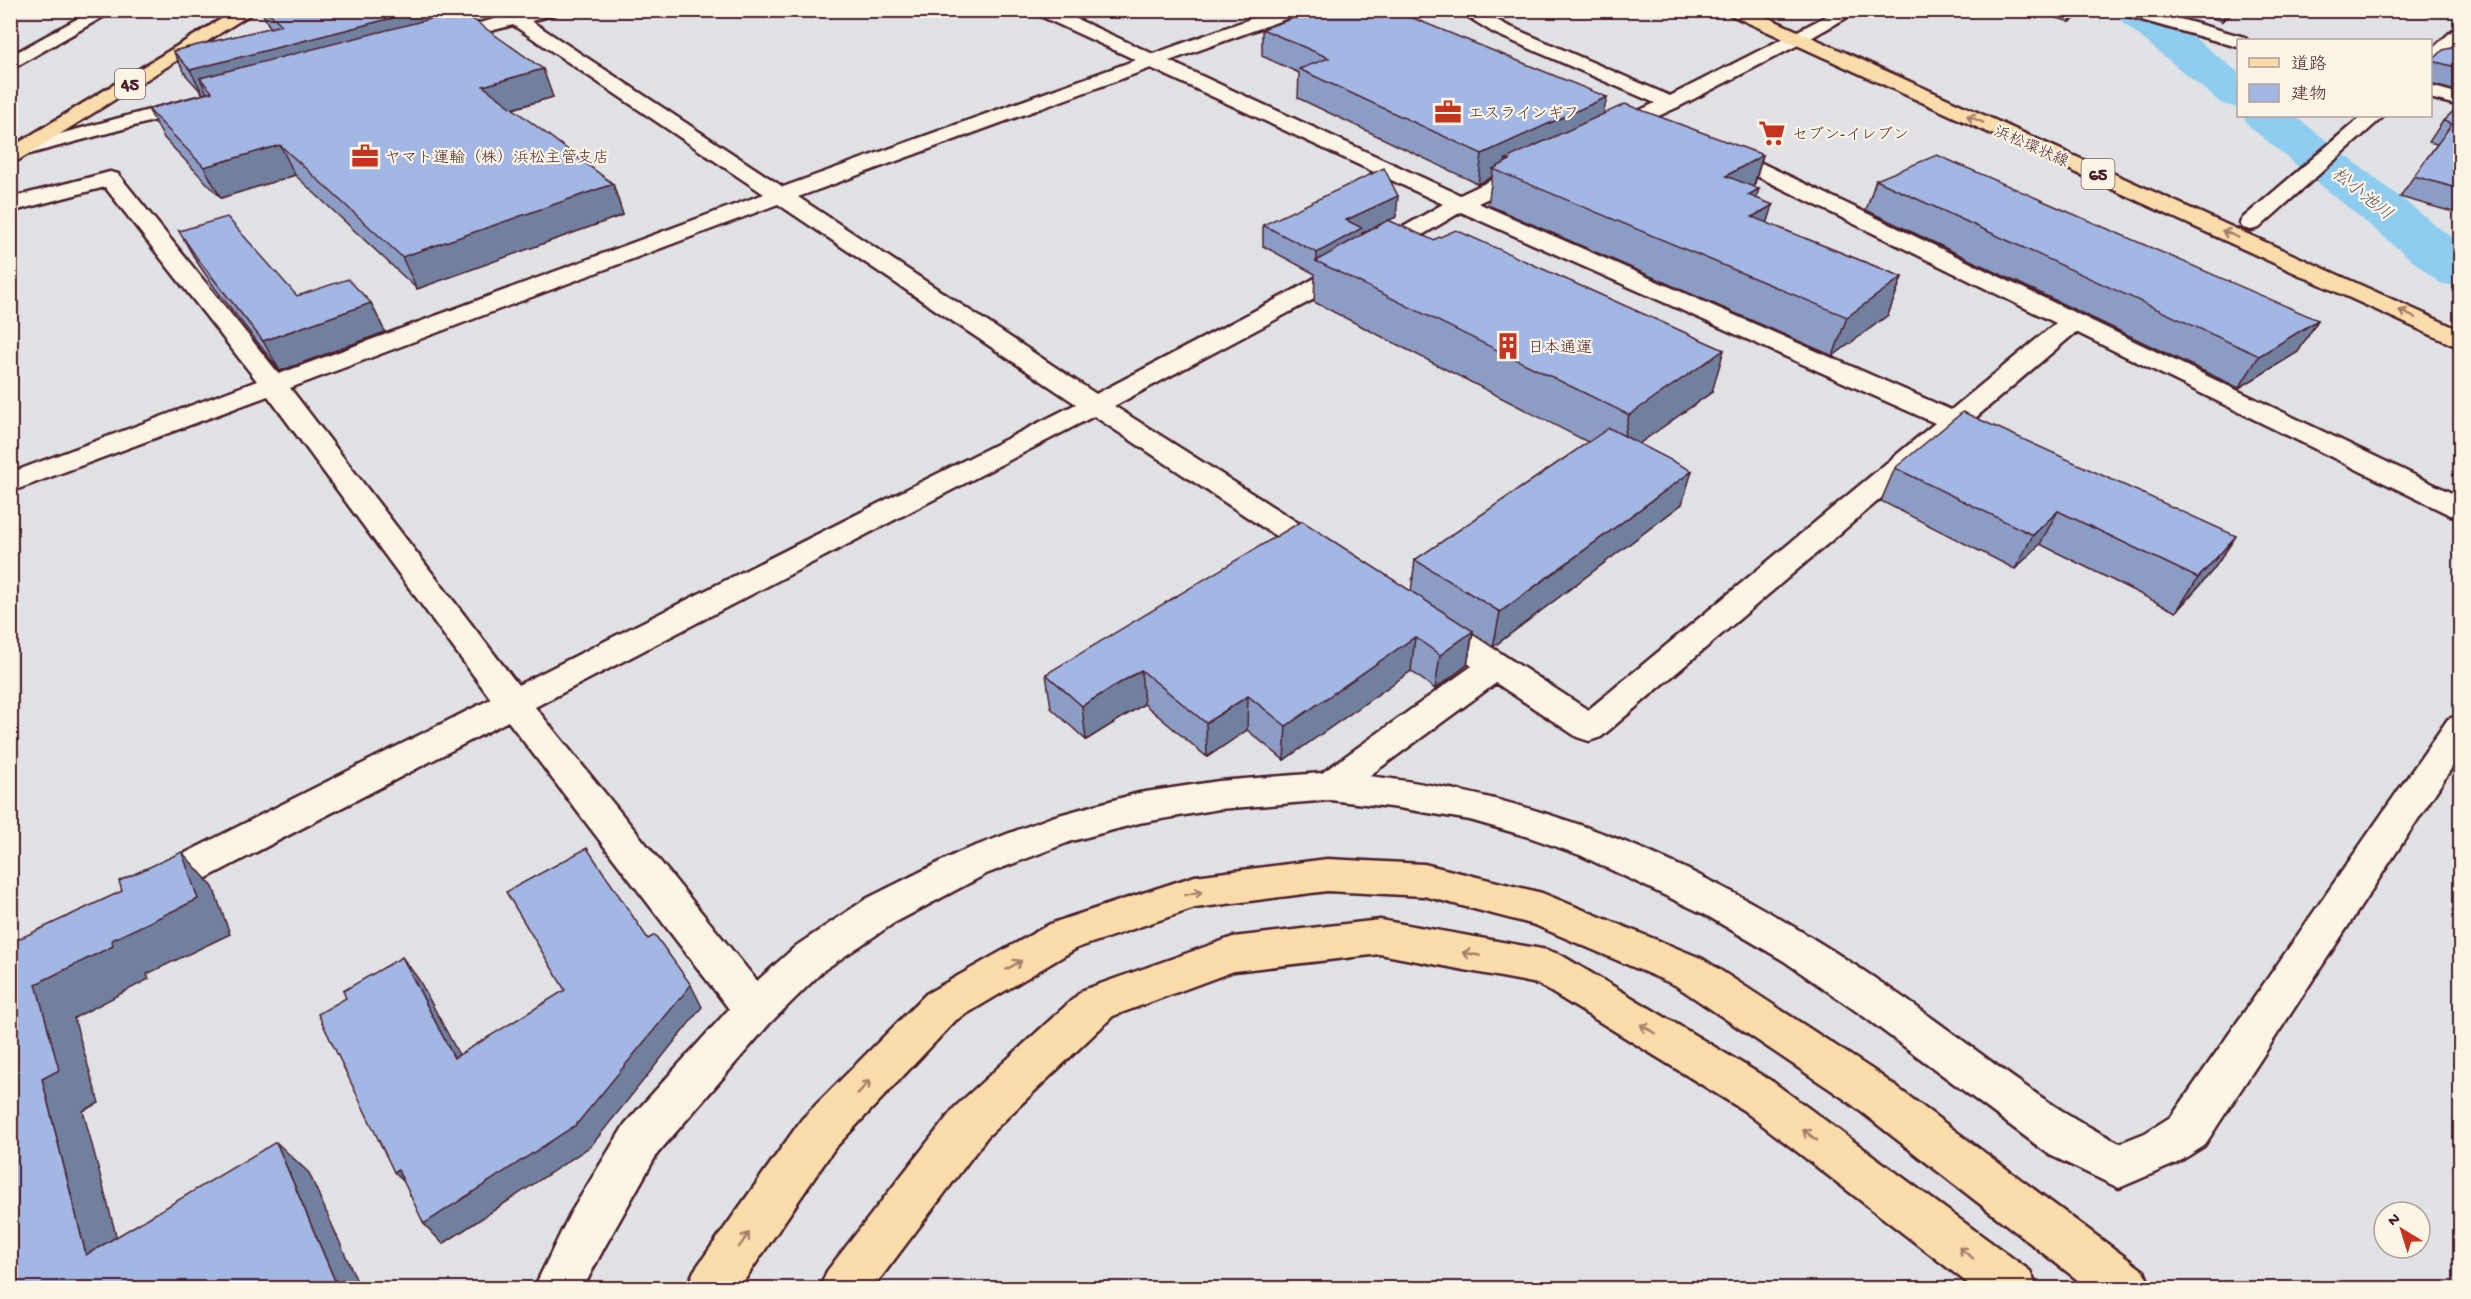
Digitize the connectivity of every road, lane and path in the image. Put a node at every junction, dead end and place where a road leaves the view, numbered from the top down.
1 (107, 10) edge
2 (249, 10) edge
3 (550, 10) edge
4 (1042, 10) edge
5 (1293, 10) edge
6 (1465, 10) edge
7 (1735, 10) edge
8 (1779, 10) edge
9 (1852, 10) edge
10 (2126, 10) edge
11 (516, 20) junction
12 (1818, 27) junction
13 (2460, 33) edge
14 (1796, 39) junction
15 (2237, 41) edge
16 (424, 44) edge
17 (1156, 61) junction
18 (2432, 61) edge
19 (10, 64) edge
20 (2432, 93) edge
21 (216, 98) edge
22 (2460, 100) edge
23 (1662, 115) junction
24 (2373, 117) edge
25 (1700, 141) edge
26 (1584, 145) edge
27 (16, 153) edge
28 (1553, 159) edge
29 (778, 196) junction
30 (1460, 203) junction
31 (10, 205) edge
32 (2252, 223) junction
33 (2293, 241) dead end
34 (2075, 320) junction
35 (2460, 339) edge
36 (273, 384) junction
37 (1095, 405) junction
38 (1955, 422) junction
39 (10, 483) edge
40 (2460, 508) edge
41 (1342, 565) edge
42 (1410, 609) edge
43 (1496, 666) junction
44 (513, 703) junction
45 (2460, 728) edge
46 (1330, 786) junction
47 (125, 901) edge
48 (755, 1010) junction
49 (558, 1288) edge
50 (711, 1288) edge
51 (843, 1288) edge
52 (2013, 1288) edge
53 (2127, 1288) edge

1 - 19 street
2 - 27 main road, 45
3 - 11 street
4 - 17 street
5 - 17 street
6 - 23 street
7 - 14 main road, 浜松環状線 / 65
8 - 12 main road, 浜松環状線 / 65
9 - 12 street
10 - 15 street
11 - 16 street
11 - 29 street
12 - 14 street
12 - 32 main road, 浜松環状線 / 65
13 - 18 street
14 - 23 street
35 -> 14 main road, 浜松環状線 / 65
17 - 29 street
17 - 30 street
20 - 22 street
21 - 27 street
23 - 26 street
24 - 32 street
25 - 34 street
28 - 30 street
29 - 36 street
29 - 37 street
30 - 37 street
30 - 38 street
31 - 36 street
32 - 33 main road, 浜松環状線 / 65
34 - 38 street
34 - 40 street
36 - 39 street
36 - 44 street
37 - 41 street
37 - 44 street
38 - 43 street
42 - 43 street
43 - 46 street
44 - 47 street
44 - 48 street
45 - 46 street
46 - 48 street
48 - 49 street
50 -> 53 main road
52 -> 51 main road

